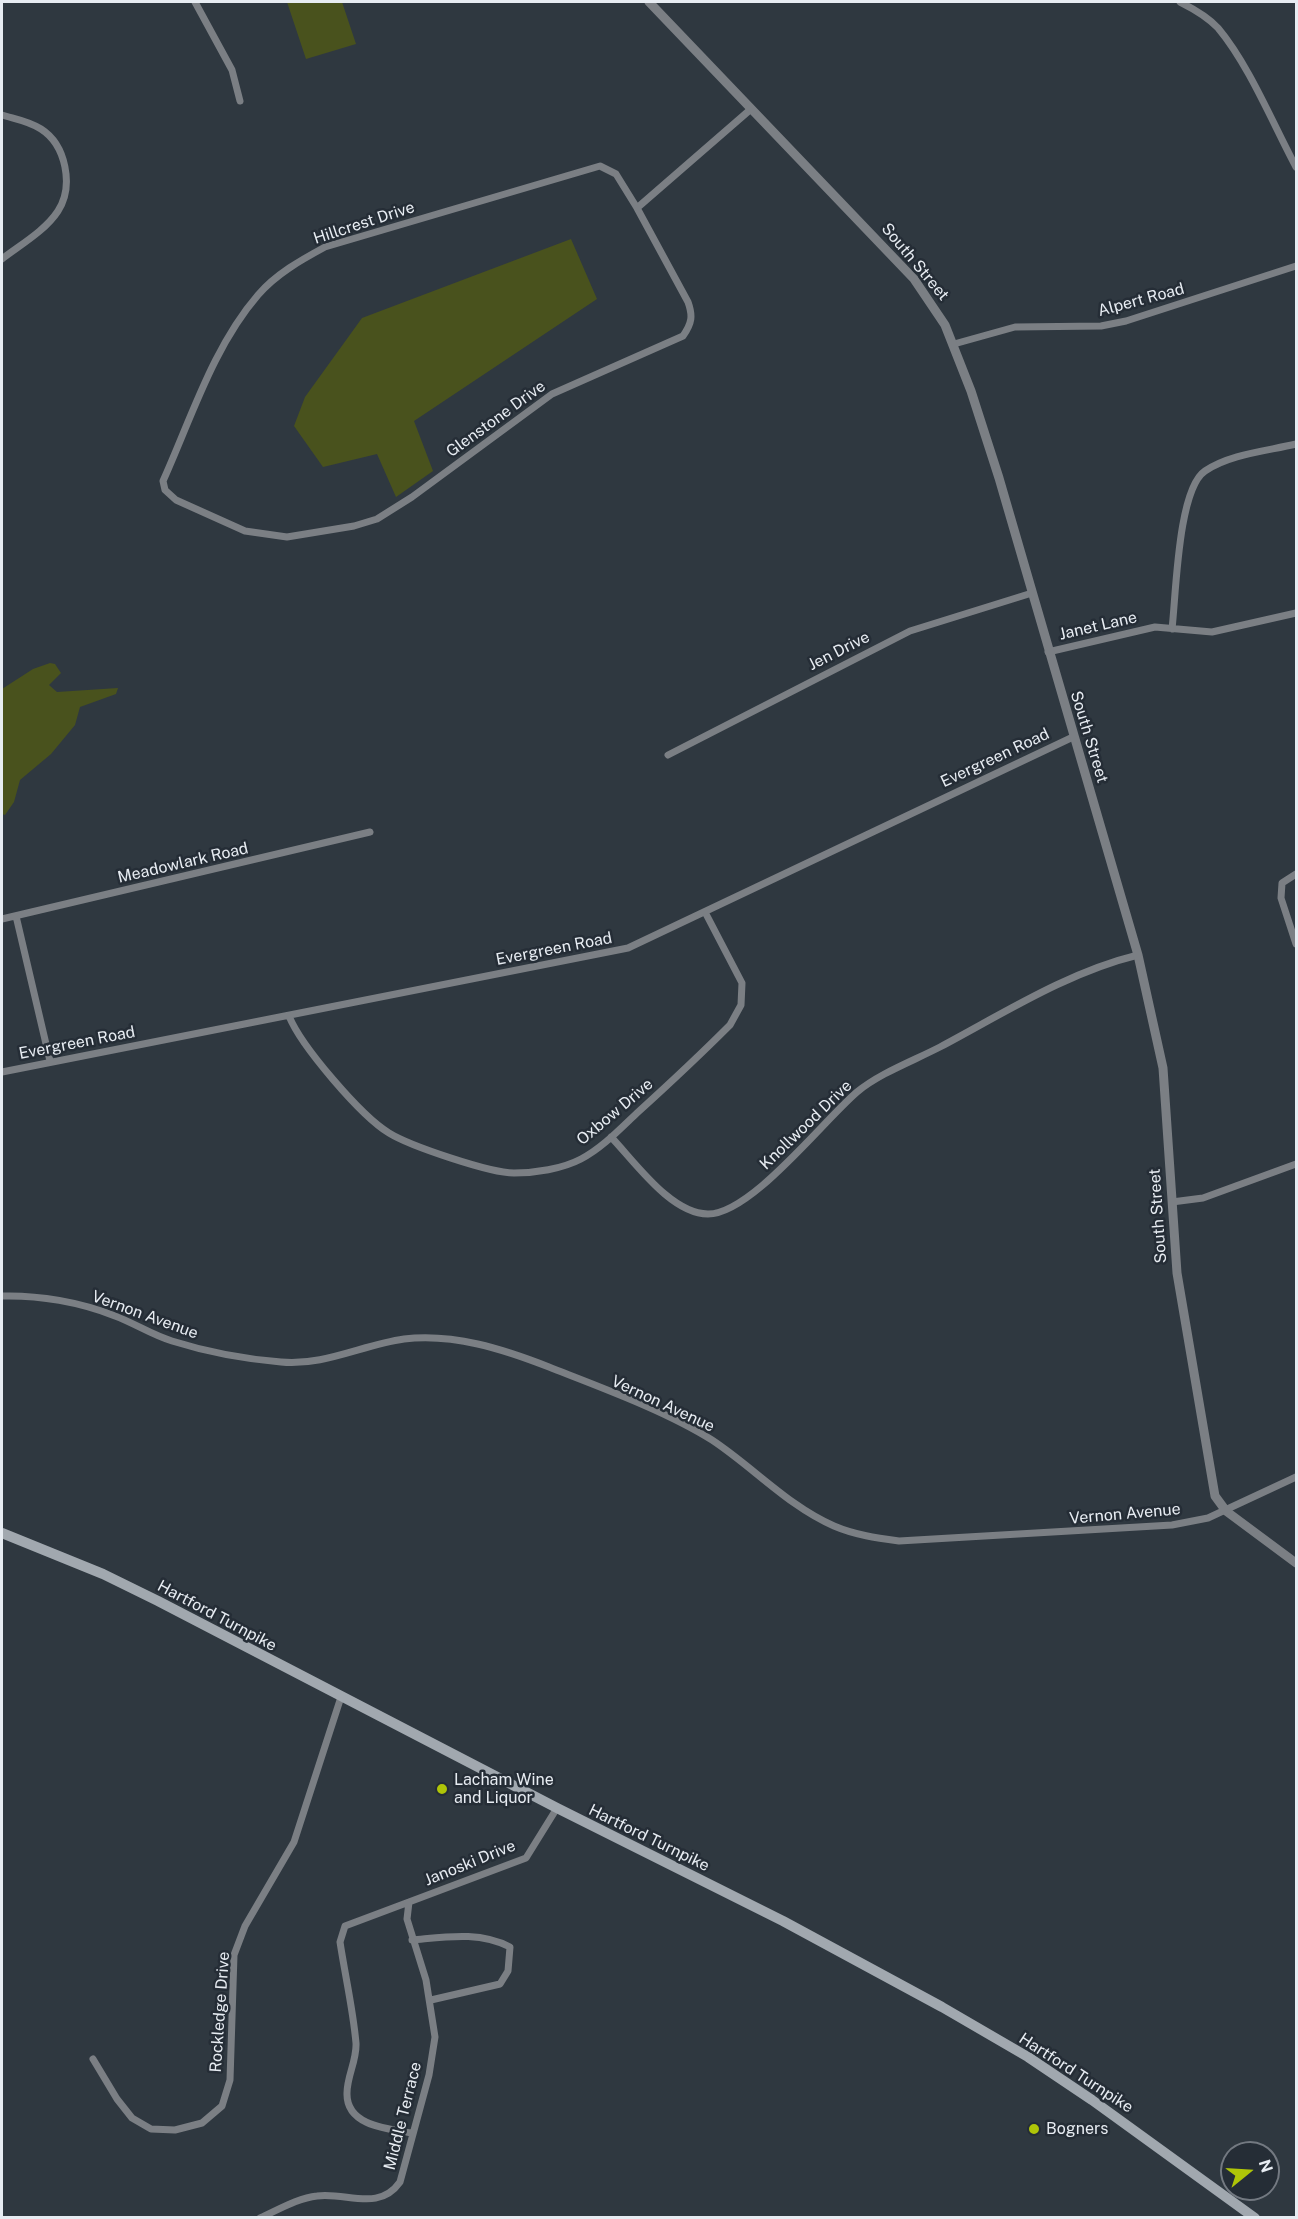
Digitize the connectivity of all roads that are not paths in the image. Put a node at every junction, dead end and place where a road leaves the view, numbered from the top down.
1 (195, 2) edge
2 (649, 2) edge
3 (1180, 2) edge
4 (240, 101) dead end
5 (751, 109) junction
6 (2, 115) edge
7 (1296, 167) edge
8 (637, 208) junction
9 (2, 259) edge
10 (1296, 266) edge
11 (954, 344) junction
12 (1296, 444) edge
13 (164, 481) joint
14 (1032, 593) junction
15 (1296, 613) edge
16 (1172, 629) junction
17 (1048, 652) junction
18 (1073, 737) junction
19 (668, 755) dead end
20 (370, 832) dead end
21 (1296, 874) edge
22 (705, 912) junction
23 (16, 916) junction
24 (2, 919) edge
25 (1296, 944) edge
26 (1138, 955) junction
27 (289, 1016) junction
28 (50, 1061) junction
29 (2, 1072) edge
30 (611, 1137) junction
31 (1296, 1164) edge
32 (1172, 1202) junction
33 (2, 1296) edge
34 (1296, 1477) edge
35 (1226, 1511) junction
36 (2, 1533) edge
37 (1296, 1563) edge
38 (341, 1697) junction
39 (557, 1808) junction
40 (409, 1902) junction
41 (412, 1941) junction
42 (431, 2000) junction
43 (93, 2059) dead end
44 (412, 2133) junction
45 (260, 2217) edge
46 (1255, 2217) edge

1 - 4 street
2 - 5 street, South Street
3 - 7 street
5 - 8 street
5 - 11 street, South Street
6 - 9 street
8 - 13 street, Hillcrest Drive
8 - 13 street, Glenstone Drive
10 - 11 street, Alpert Road
11 - 14 street, South Street
12 - 16 street
14 - 17 street, South Street
14 - 19 street, Jen Drive
15 - 16 street, Janet Lane
16 - 17 street, Janet Lane
17 - 18 street, South Street
18 - 22 street, Evergreen Road
18 - 26 street, South Street
20 - 23 street, Meadowlark Road
21 - 25 street
22 - 27 street, Evergreen Road
22 - 30 street, Oxbow Drive
23 - 24 street, Meadowlark Road
23 - 28 street
26 - 30 street, Knollwood Drive
26 - 32 street, South Street
27 - 28 street, Evergreen Road
27 - 30 street, Oxbow Drive
28 - 29 street, Evergreen Road
31 - 32 street
32 - 35 street, South Street
33 - 35 street, Vernon Avenue
34 - 35 street, Vernon Avenue
35 - 37 street, South Street
36 - 38 main road, Hartford Turnpike
38 - 39 main road, Hartford Turnpike
38 - 43 street, Rockledge Drive
39 - 40 street, Janoski Drive
39 - 46 main road, Hartford Turnpike
40 - 41 street, Janoski Drive
40 - 44 street
41 - 42 street, Middle Terrace
41 - 42 street
42 - 44 street, Middle Terrace
44 - 45 street, Middle Terrace

